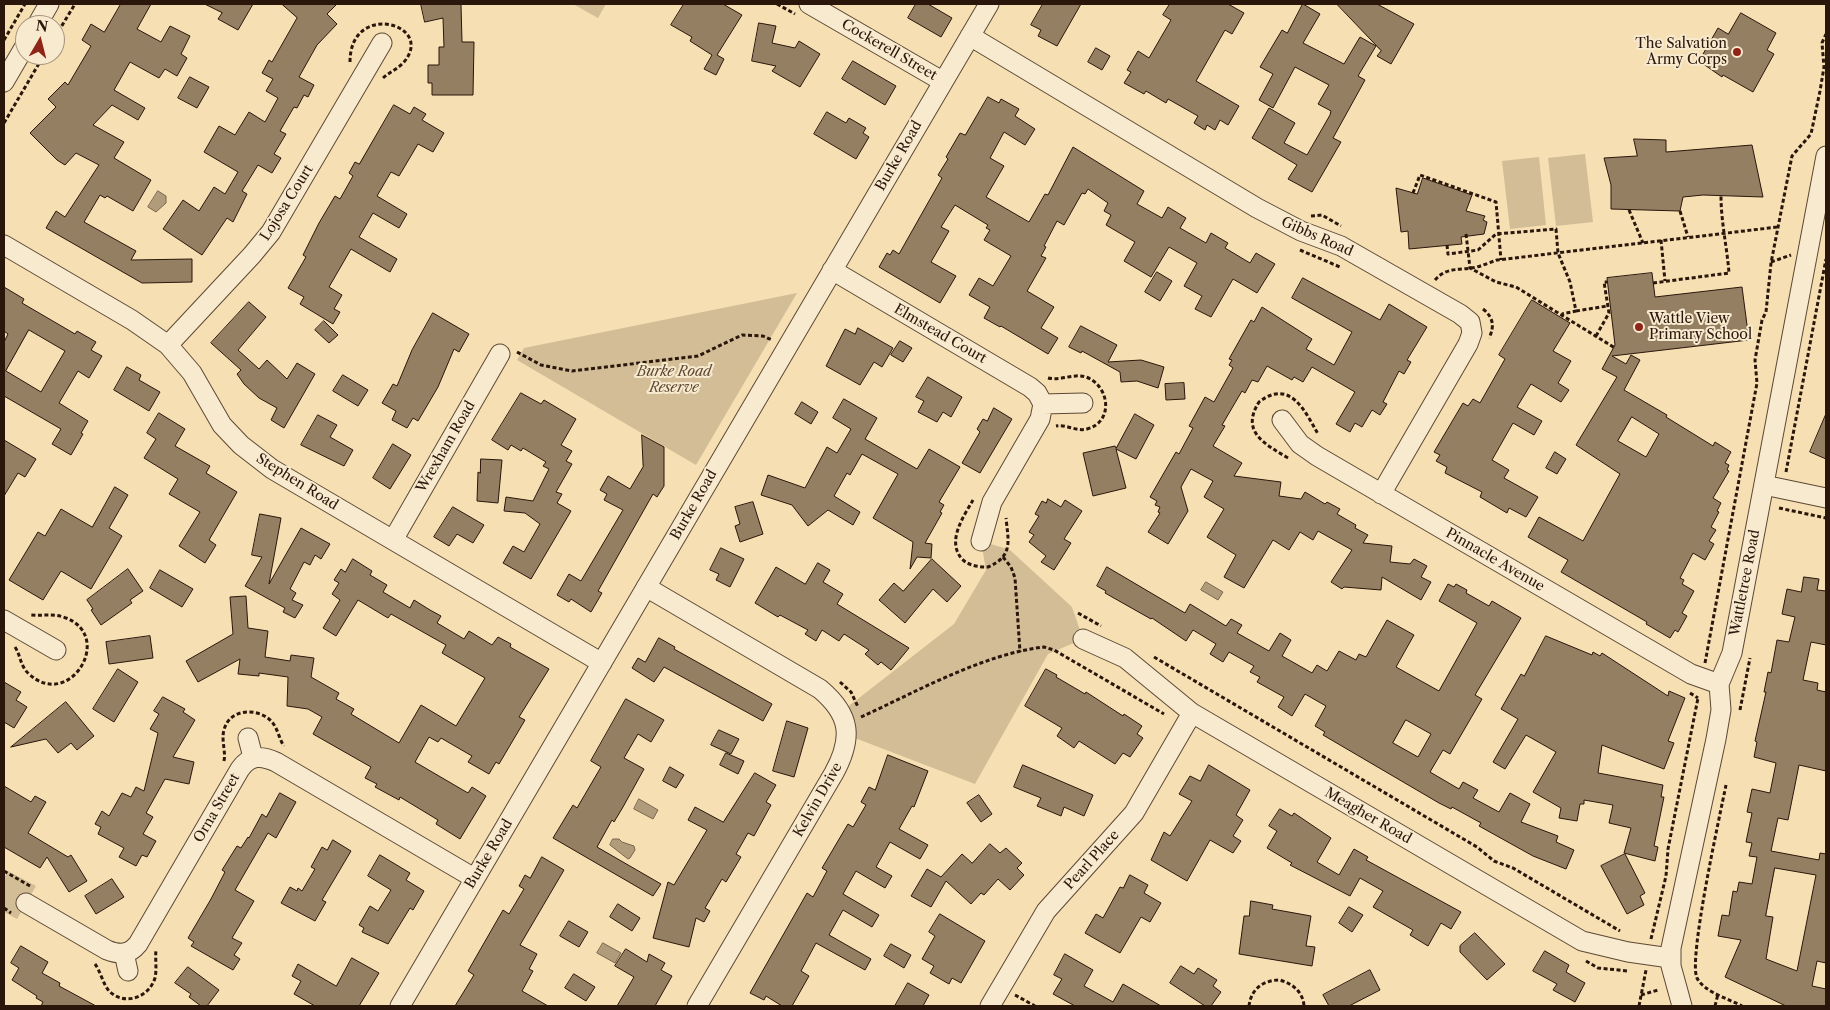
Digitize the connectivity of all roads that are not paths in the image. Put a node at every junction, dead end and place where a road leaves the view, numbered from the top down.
1 (50, 4) edge
2 (809, 4) edge
3 (989, 4) edge
4 (43, 15) edge
5 (970, 36) junction
6 (382, 43) dead end
7 (15, 63) edge
8 (942, 81) junction
9 (4, 82) edge
10 (1826, 156) edge
11 (4, 245) edge
12 (832, 270) junction
13 (168, 345) junction
14 (506, 357) road end
15 (1083, 403) dead end
16 (1043, 404) junction
17 (1282, 420) dead end
18 (1764, 485) junction
19 (1381, 494) junction
20 (1826, 498) edge
21 (392, 540) junction
22 (981, 541) dead end
23 (646, 587) junction
24 (4, 620) edge
25 (1083, 639) dead end
26 (56, 650) dead end
27 (602, 663) junction
28 (1719, 684) junction
29 (1192, 713) junction
30 (248, 738) dead end
31 (254, 758) junction
32 (474, 878) junction
33 (26, 903) dead end
34 (1670, 958) junction
35 (1000, 1002) edge
36 (400, 1006) edge
37 (697, 1006) edge
38 (1682, 1006) edge

1 - 4 street
2 - 8 street, Cockerell Street
3 - 5 street, Burke Road
5 - 8 street, Burke Road
5 - 19 street, Gibbs Road
6 - 13 street, Lojosa Court
7 - 9 street
8 - 12 street, Burke Road
10 - 18 street, Wattletree Road
11 - 13 street, Stephen Road
12 - 16 street, Elmstead Court
12 - 23 street, Burke Road
13 - 21 street, Stephen Road
14 - 21 street, Wrexham Road
15 - 16 street
16 - 22 street
17 - 19 street, Pinnacle Avenue
18 - 20 street
18 - 28 street, Wattletree Road
19 - 28 street, Pinnacle Avenue
21 - 27 street, Stephen Road
23 - 27 street, Burke Road
23 - 37 street, Kelvin Drive
24 - 26 street
25 - 29 street, Meagher Road
27 - 32 street, Burke Road
28 - 34 street, Wattletree Road
29 - 34 street, Meagher Road
29 - 35 street, Pearl Place
30 - 31 street
31 - 32 street
31 - 33 street, Orna Street
32 - 36 street, Burke Road
34 - 38 street, Wattletree Road

